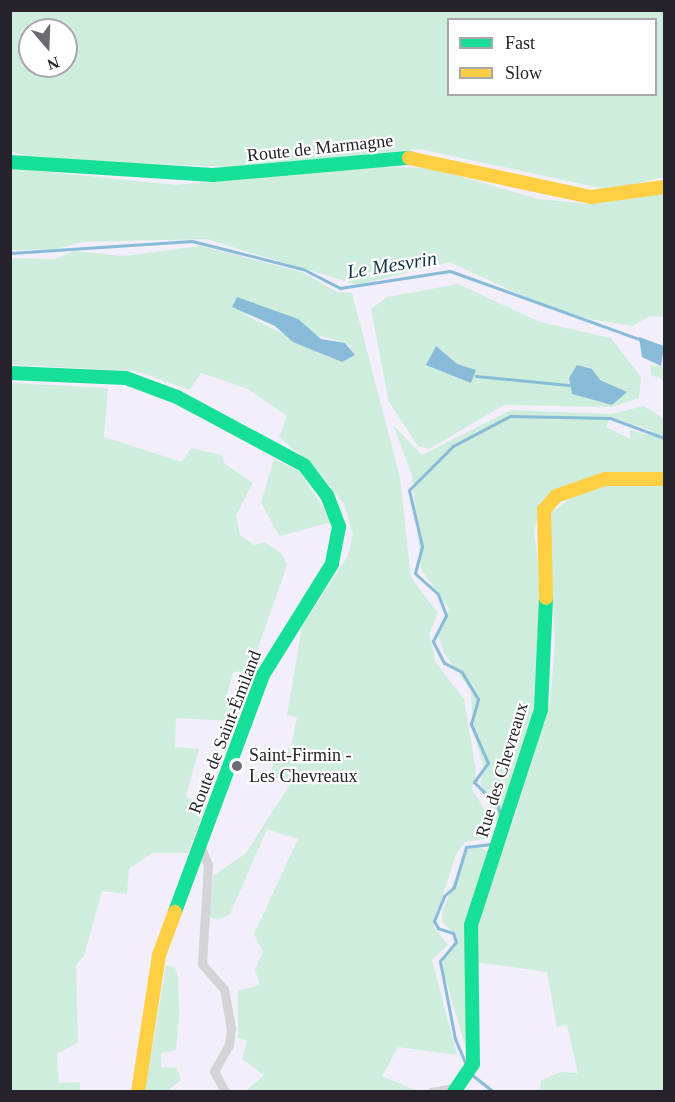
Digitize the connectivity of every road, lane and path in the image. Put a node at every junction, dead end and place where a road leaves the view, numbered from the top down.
1 (10, 162) edge
2 (664, 187) edge
3 (10, 373) edge
4 (664, 479) edge
5 (200, 845) junction
6 (454, 1090) edge
7 (138, 1092) edge
8 (225, 1092) edge
9 (432, 1092) edge

1 - 2 main road, Route de Marmagne
3 - 5 main road, Route de Saint-Émiland
4 - 6 main road, Rue des Chevreaux
5 - 7 main road, Route de Saint-Émiland
5 - 8 street
6 - 9 street

